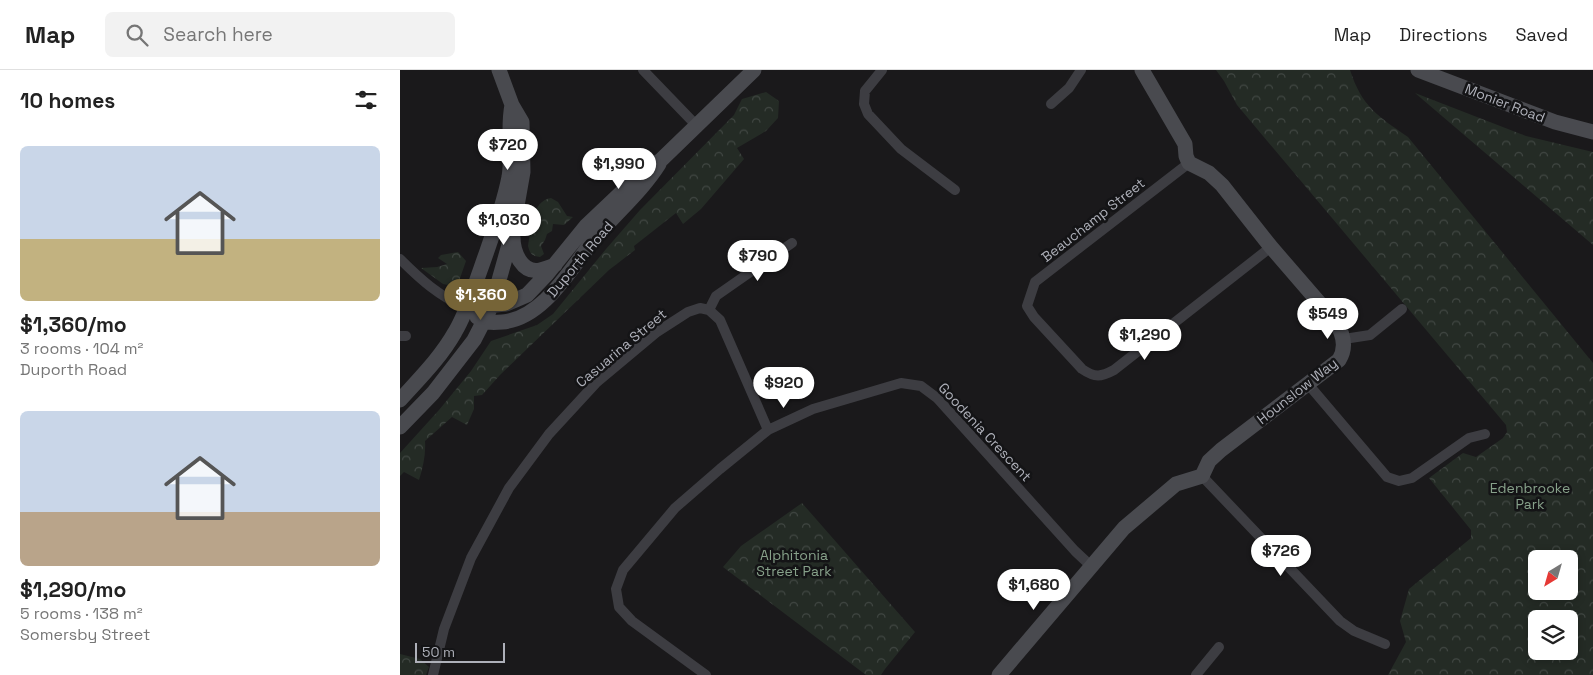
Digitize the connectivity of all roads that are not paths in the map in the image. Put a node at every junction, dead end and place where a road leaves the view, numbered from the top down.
1 (499, 70) edge
2 (643, 70) edge
3 (754, 70) edge
4 (882, 70) edge
5 (1081, 70) edge
6 (1142, 70) edge
7 (1418, 70) edge
8 (1437, 74) edge
9 (1051, 104) dead end
10 (512, 105) junction
11 (696, 126) junction
12 (1593, 132) edge
13 (661, 160) junction
14 (1189, 164) junction
15 (955, 190) dead end
16 (512, 234) junction
17 (792, 243) dead end
18 (1271, 247) junction
19 (400, 259) edge
20 (555, 265) junction
21 (492, 305) junction
22 (466, 308) junction
23 (1402, 309) dead end
24 (709, 310) junction
25 (484, 322) junction
26 (1344, 339) junction
27 (1308, 384) junction
28 (400, 400) edge
29 (400, 427) edge
30 (768, 430) junction
31 (1485, 434) dead end
32 (1202, 476) junction
33 (1091, 566) junction
34 (1385, 644) dead end
35 (1219, 647) dead end
36 (434, 675) edge
37 (706, 675) edge
38 (999, 675) edge
39 (1196, 675) edge

1 - 10 main road
2 - 11 street
3 - 11 main road, Duporth Road
4 - 15 street
5 - 9 street
6 - 14 main road
7 - 8 main road, Monier Road
8 - 12 main road, Monier Road
10 - 16 main road
10 - 22 main road
11 - 13 main road, Duporth Road
13 - 20 main road, Duporth Road
13 - 25 main road, Duporth Road
14 - 18 main road, Hounslow Way
14 - 18 street, Beauchamp Street
16 - 20 main road
16 - 21 main road
17 - 24 street
18 - 26 main road, Hounslow Way
19 - 22 street
20 - 21 main road, Duporth Road
21 - 22 main road, Duporth Road
21 - 25 main road
22 - 25 main road
22 - 28 main road
23 - 26 street
24 - 30 street
24 - 36 street, Casuarina Street
25 - 29 main road
26 - 27 main road, Hounslow Way
27 - 31 street
27 - 32 main road, Hounslow Way
30 - 33 street, Goodenia Crescent
30 - 37 street, Goodenia Crescent
32 - 33 main road
32 - 34 street
33 - 38 main road
35 - 39 street

